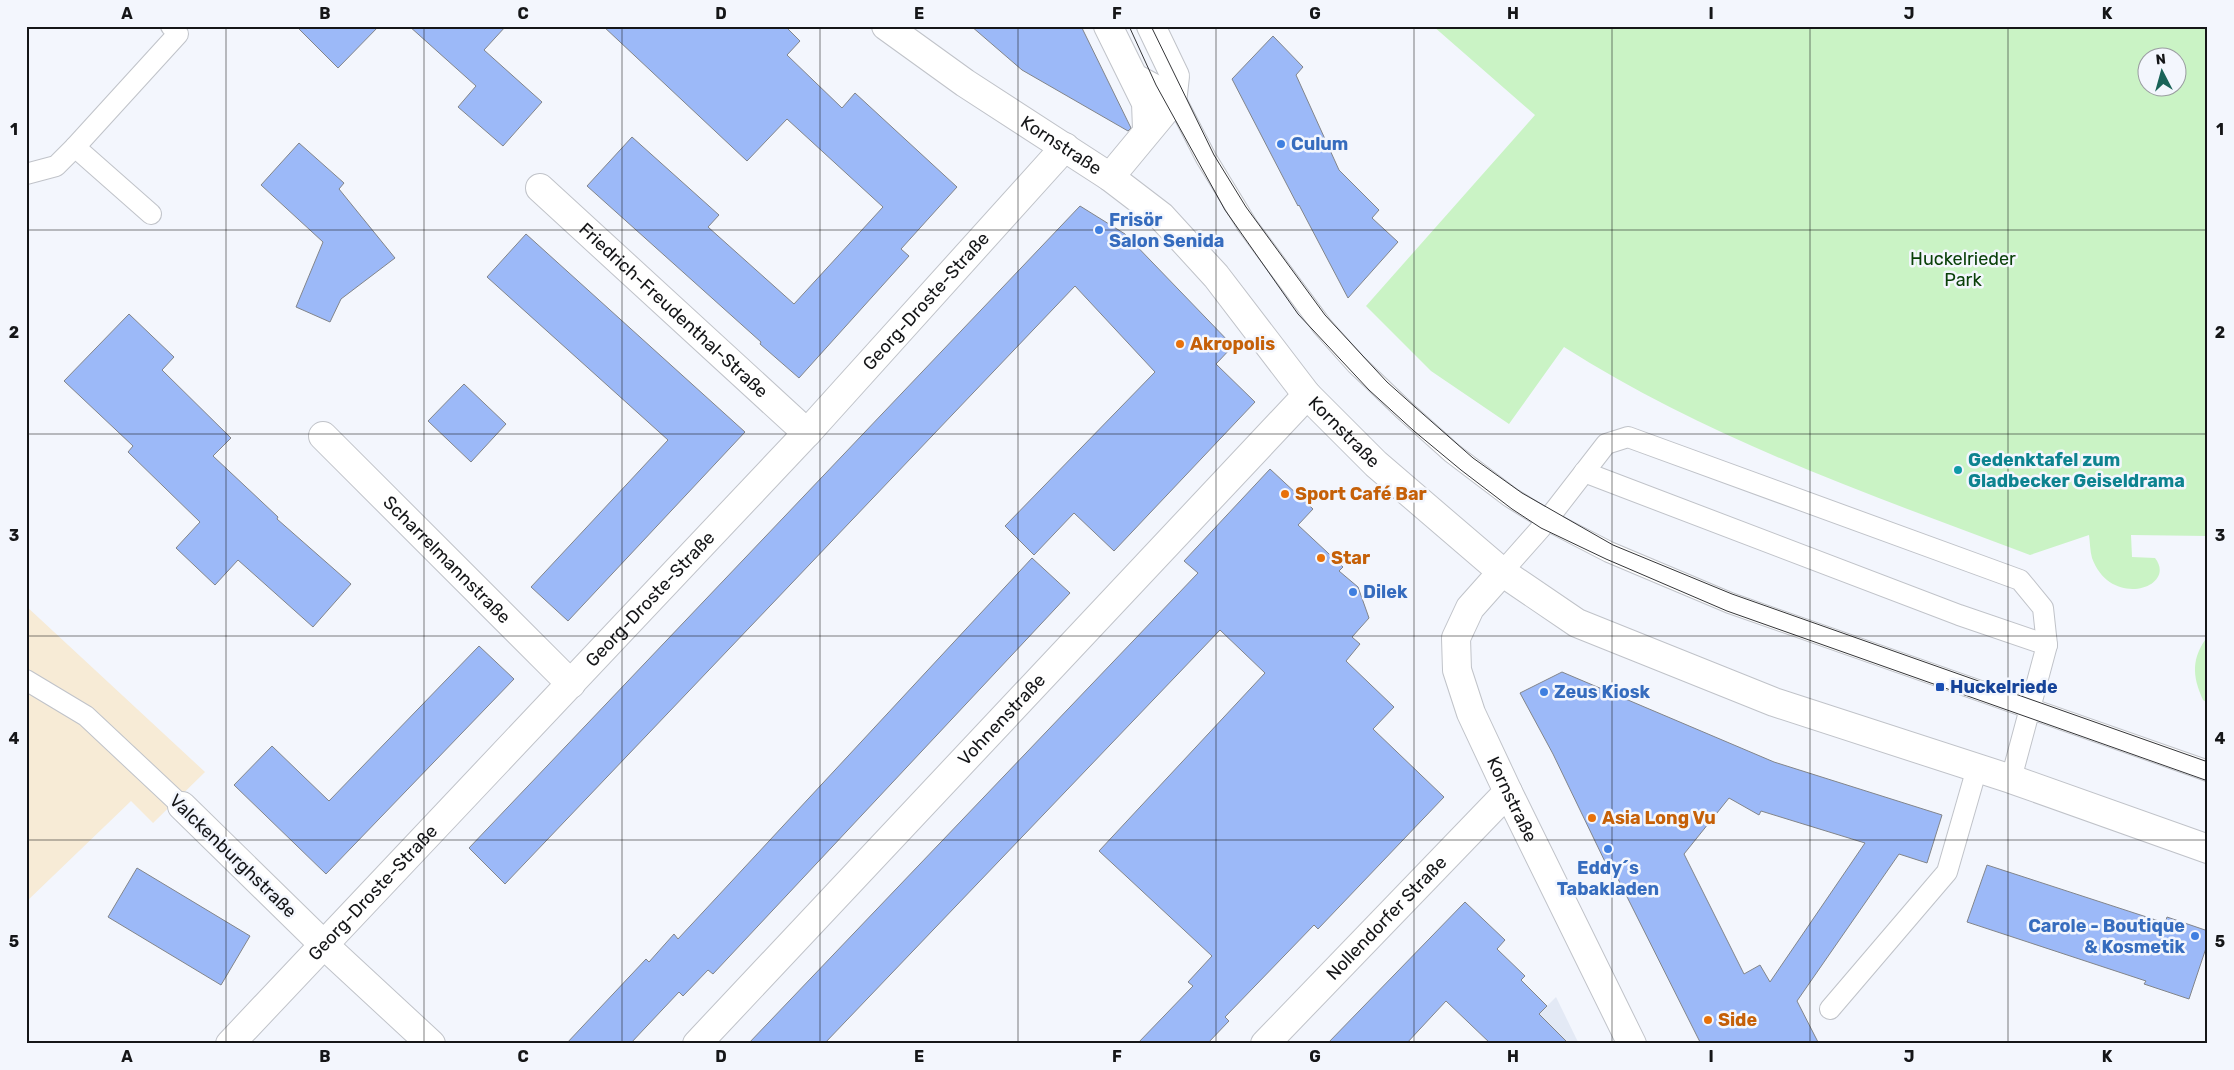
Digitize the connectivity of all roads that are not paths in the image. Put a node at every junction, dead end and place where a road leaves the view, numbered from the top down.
1 (172, 26) edge
2 (886, 26) edge
3 (1108, 26) edge
4 (1150, 26) edge
5 (1130, 71) junction
6 (1173, 94) junction
7 (1148, 130) junction
8 (75, 147) junction
9 (1065, 147) junction
10 (26, 174) edge
11 (1110, 177) junction
12 (540, 188) dead end
13 (151, 214) dead end
14 (1307, 395) junction
15 (807, 433) junction
16 (323, 436) dead end
17 (1584, 472) junction
18 (1547, 520) junction
19 (1502, 572) junction
20 (2046, 645) junction
21 (26, 680) edge
22 (571, 684) junction
23 (2030, 709) junction
24 (1977, 768) junction
25 (2208, 771) edge
26 (2011, 779) junction
27 (1508, 792) junction
28 (182, 806) joint
29 (2208, 849) edge
30 (323, 944) junction
31 (1830, 1009) dead end
32 (230, 1044) edge
33 (431, 1044) edge
34 (697, 1044) edge
35 (1265, 1044) edge
36 (1632, 1044) edge

1 - 8 lane
2 - 9 street, Kornstraße
3 - 5 street
4 - 6 street
5 - 6 lane
5 - 7 street
6 - 7 street
6 - 18 lane
7 - 11 street
8 - 10 lane
8 - 13 lane
9 - 11 street, Kornstraße
9 - 15 street, Georg-Droste-Straße
11 - 14 street, Kornstraße
12 - 15 street, Friedrich-Freudenthal-Straße
14 - 19 street, Kornstraße
14 - 34 street, Vohnenstraße
15 - 22 street, Georg-Droste-Straße
16 - 22 street, Scharrelmannstraße
17 - 18 lane
17 - 20 lane
17 - 20 lane
18 - 19 lane
18 - 23 lane
19 - 24 street
19 - 27 street, Kornstraße
20 - 23 lane
21 - 28 lane, Valckenburghstraße
22 - 30 street, Georg-Droste-Straße
23 - 25 lane
23 - 26 lane
24 - 26 street
24 - 31 lane
26 - 29 street
27 - 35 street, Nollendorfer Straße
27 - 36 street, Kornstraße
28 - 30 street, Valckenburghstraße
30 - 32 street, Georg-Droste-Straße
30 - 33 street, Valckenburghstraße

